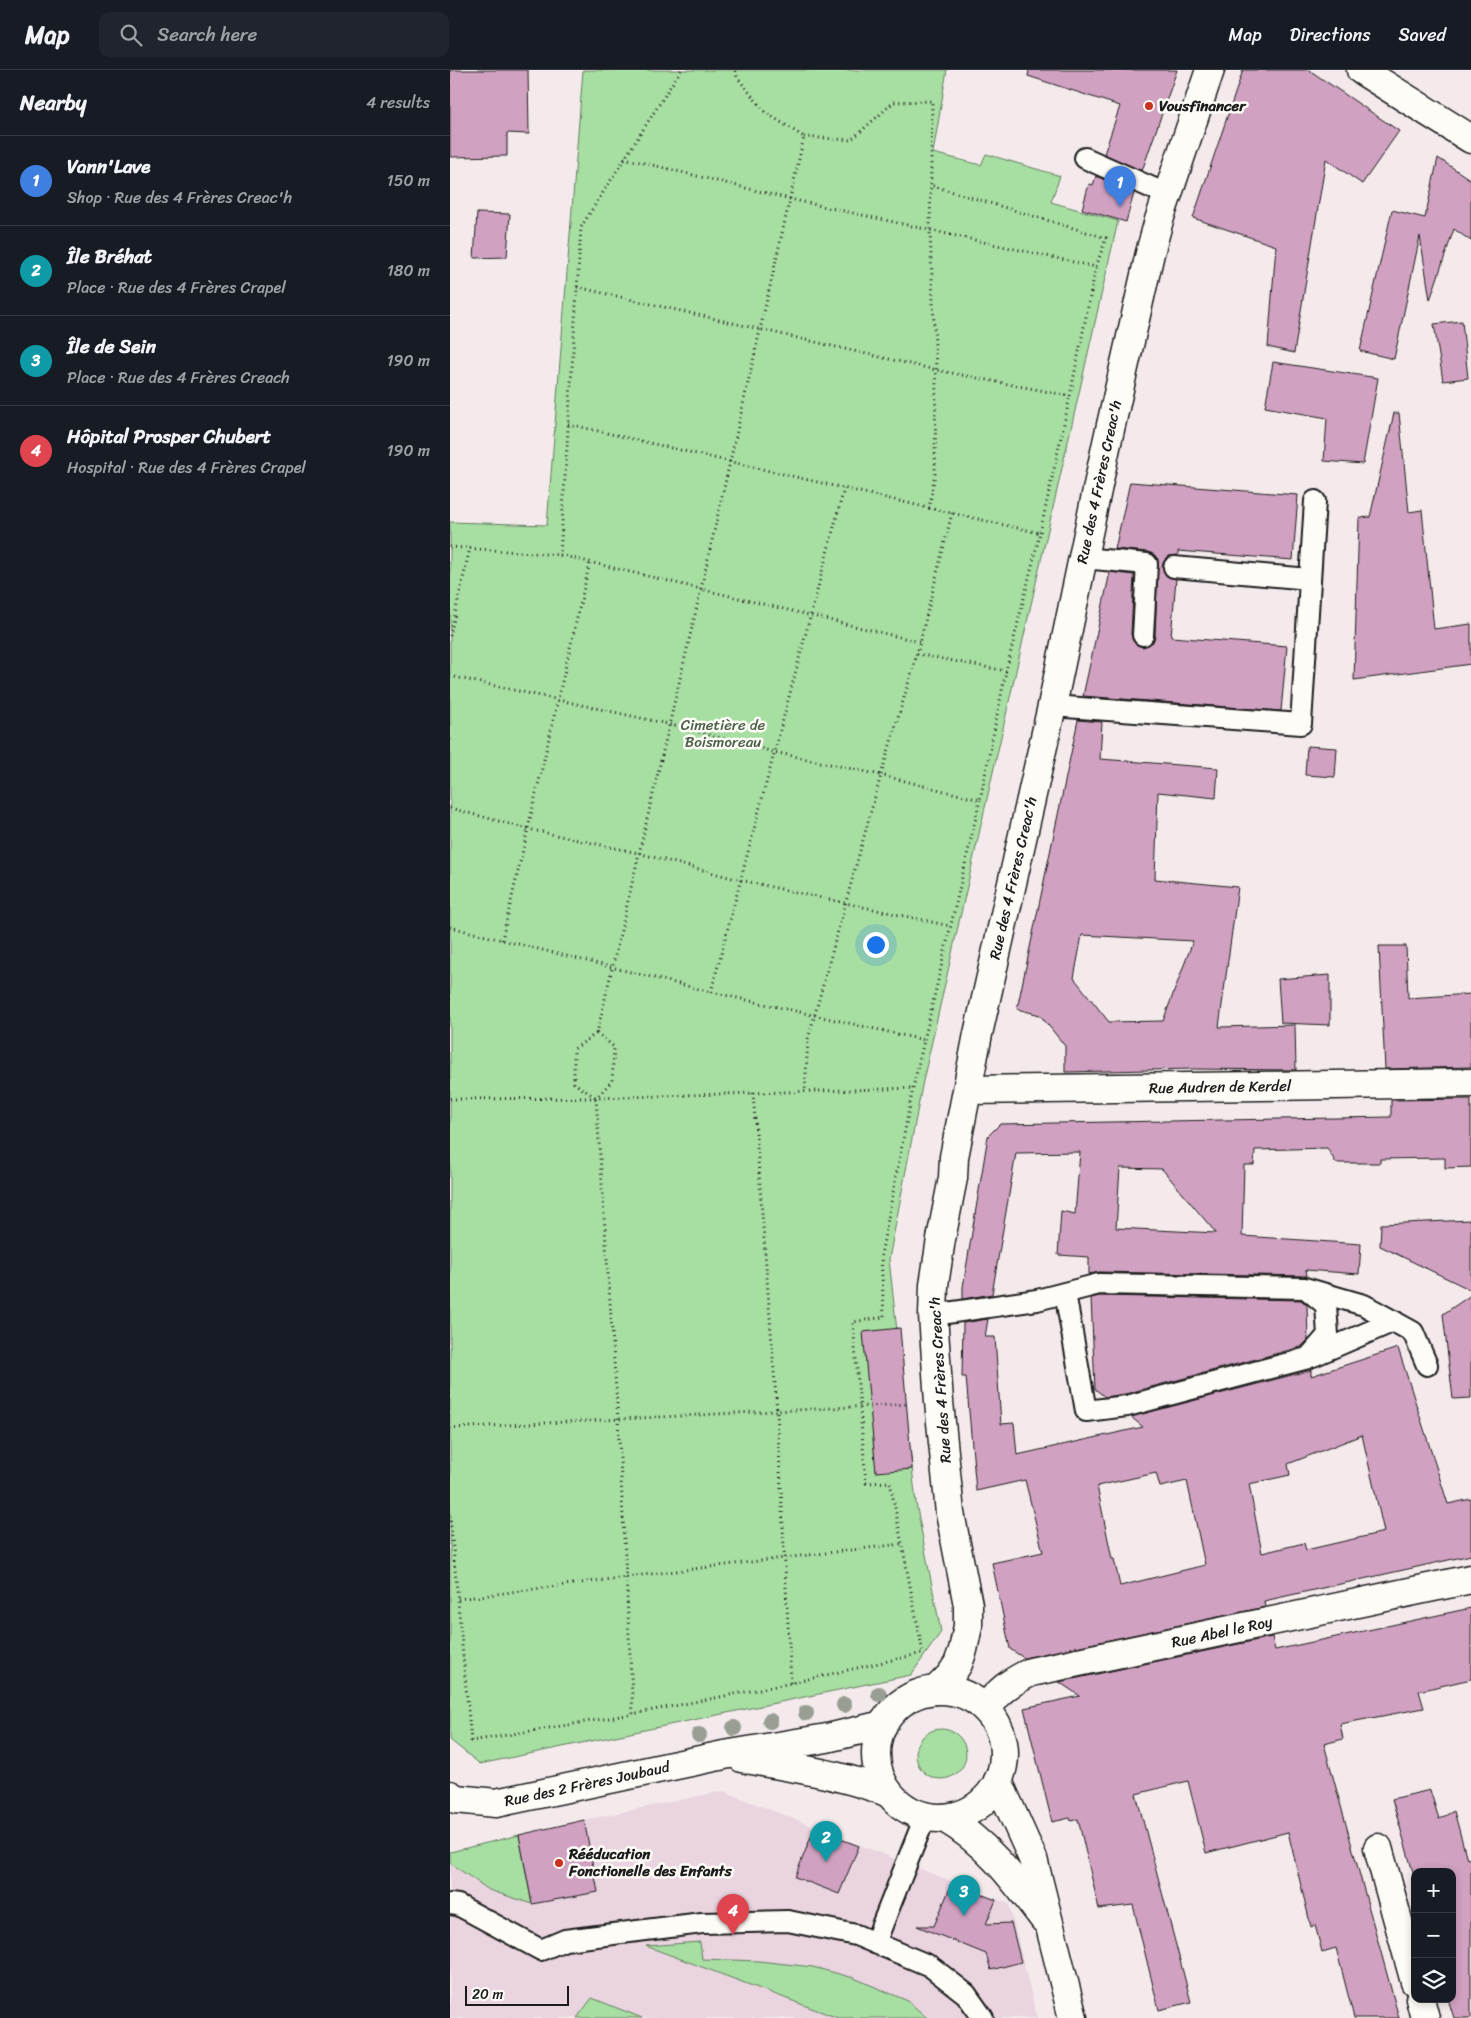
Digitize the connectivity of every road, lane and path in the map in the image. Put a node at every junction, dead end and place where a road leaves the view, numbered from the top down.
1 (681, 70) edge
2 (735, 70) edge
3 (1210, 70) edge
4 (1370, 73) edge
5 (804, 137) junction
6 (1471, 139) edge
7 (624, 158) junction
8 (1085, 158) dead end
9 (930, 185) junction
10 (1168, 195) junction
11 (790, 198) junction
12 (930, 231) junction
13 (1096, 267) junction
14 (577, 287) junction
15 (761, 328) junction
16 (936, 370) junction
17 (1070, 396) junction
18 (568, 424) junction
19 (730, 462) junction
20 (844, 489) junction
21 (1314, 502) dead end
22 (929, 508) junction
23 (952, 513) junction
24 (1040, 533) junction
25 (450, 547) edge
26 (470, 548) junction
27 (560, 554) junction
28 (1083, 558) junction
29 (590, 562) junction
30 (1174, 567) dead end
31 (1310, 579) junction
32 (701, 590) junction
33 (810, 616) junction
34 (1136, 635) dead end
35 (450, 636) edge
36 (920, 642) junction
37 (917, 654) junction
38 (1006, 671) junction
39 (450, 676) edge
40 (559, 701) junction
41 (1052, 706) junction
42 (668, 724) junction
43 (774, 752) junction
44 (881, 775) junction
45 (980, 800) junction
46 (450, 808) edge
47 (528, 829) junction
48 (638, 853) junction
49 (740, 880) junction
50 (846, 902) junction
51 (950, 926) junction
52 (450, 928) edge
53 (502, 940) junction
54 (611, 966) junction
55 (711, 992) junction
56 (815, 1015) junction
57 (597, 1033) junction
58 (924, 1040) junction
59 (1471, 1083) edge
60 (913, 1088) junction
61 (968, 1090) junction
62 (805, 1091) junction
63 (753, 1093) junction
64 (450, 1098) edge
65 (596, 1098) junction
66 (1306, 1288) junction
67 (1064, 1293) junction
68 (933, 1315) junction
69 (1394, 1321) junction
70 (1308, 1358) junction
71 (1427, 1365) dead end
72 (939, 1402) junction
73 (859, 1406) junction
74 (777, 1411) junction
75 (618, 1419) junction
76 (450, 1428) edge
77 (450, 1516) edge
78 (902, 1544) junction
79 (784, 1558) junction
80 (626, 1577) junction
81 (1471, 1579) edge
82 (458, 1599) junction
83 (791, 1683) junction
84 (936, 1690) junction
85 (986, 1708) junction
86 (633, 1714) junction
87 (882, 1725) junction
88 (724, 1755) junction
89 (998, 1781) junction
90 (889, 1794) junction
91 (450, 1795) edge
92 (934, 1817) junction
93 (1378, 1848) dead end
94 (450, 1904) edge
95 (1052, 1929) junction
96 (875, 1943) junction
97 (1411, 1968) edge
98 (1421, 2003) edge
99 (983, 2018) edge
100 (1073, 2018) edge
101 (1425, 2018) edge

1 - 7 path
2 - 5 path
3 - 10 street, Rue des 4 Frères Creac'h
4 - 6 street
5 - 9 path
5 - 11 path
7 - 11 path
7 - 14 path
8 - 10 lane
9 - 12 path
9 - 13 path
10 - 28 street, Rue des 4 Frères Creac'h
11 - 12 path
11 - 15 path
12 - 13 path
12 - 16 path
13 - 17 path
14 - 15 path
14 - 18 path
15 - 16 path
15 - 19 path
16 - 17 path
16 - 22 path
17 - 24 path
18 - 19 path
18 - 27 path
19 - 20 path
19 - 32 path
20 - 22 path
20 - 33 path
21 - 31 lane
22 - 23 path
23 - 24 path
23 - 36 path
24 - 38 path
25 - 26 path
26 - 27 path
26 - 35 path
27 - 29 path
28 - 34 lane
28 - 41 street, Rue des 4 Frères Creac'h
29 - 32 path
29 - 40 path
30 - 31 lane
31 - 41 lane
32 - 33 path
32 - 42 path
33 - 36 path
33 - 43 path
36 - 37 path
37 - 38 path
37 - 44 path
38 - 45 path
39 - 40 path
40 - 42 path
40 - 47 path
41 - 61 street, Rue des 4 Frères Creac'h
42 - 43 path
42 - 48 path
43 - 44 path
43 - 49 path
44 - 45 path
44 - 50 path
45 - 51 path
46 - 47 path
47 - 48 path
47 - 53 path
48 - 49 path
48 - 54 path
49 - 50 path
49 - 55 path
50 - 51 path
50 - 56 path
51 - 58 path
52 - 53 path
53 - 54 path
54 - 55 path
54 - 57 path
55 - 56 path
56 - 58 path
56 - 62 path
57 - 65 path
57 - 65 path
58 - 60 path
59 - 61 street, Rue Audren de Kerdel
60 - 62 path
60 - 73 path
61 - 68 street, Rue des 4 Frères Creac'h
62 - 63 path
63 - 65 path
63 - 74 path
64 - 65 path
65 - 75 path
66 - 67 lane
66 - 69 lane
66 - 70 lane
67 - 68 lane
67 - 70 lane
68 - 72 street, Rue des 4 Frères Creac'h
69 - 70 lane
69 - 71 lane
72 - 73 path
72 - 84 street, Rue des 4 Frères Creac'h
73 - 74 path
73 - 78 path
74 - 75 path
74 - 79 path
75 - 76 path
75 - 80 path
77 - 82 path
78 - 79 path
78 - 83 path
79 - 80 path
79 - 83 path
80 - 82 path
80 - 86 path
81 - 85 street, Rue Abel le Roy
82 - 86 path
83 - 86 path
84 - 85 street
84 - 87 street
85 - 89 street
87 - 88 street, Rue des 2 Frères Joubaud
87 - 90 street
88 - 90 street
88 - 91 street, Rue des 2 Frères Joubaud
89 - 92 street
89 - 95 street
90 - 92 street
92 - 95 street
92 - 96 lane
93 - 97 street
94 - 96 lane
95 - 100 street
96 - 99 lane
98 - 101 street

